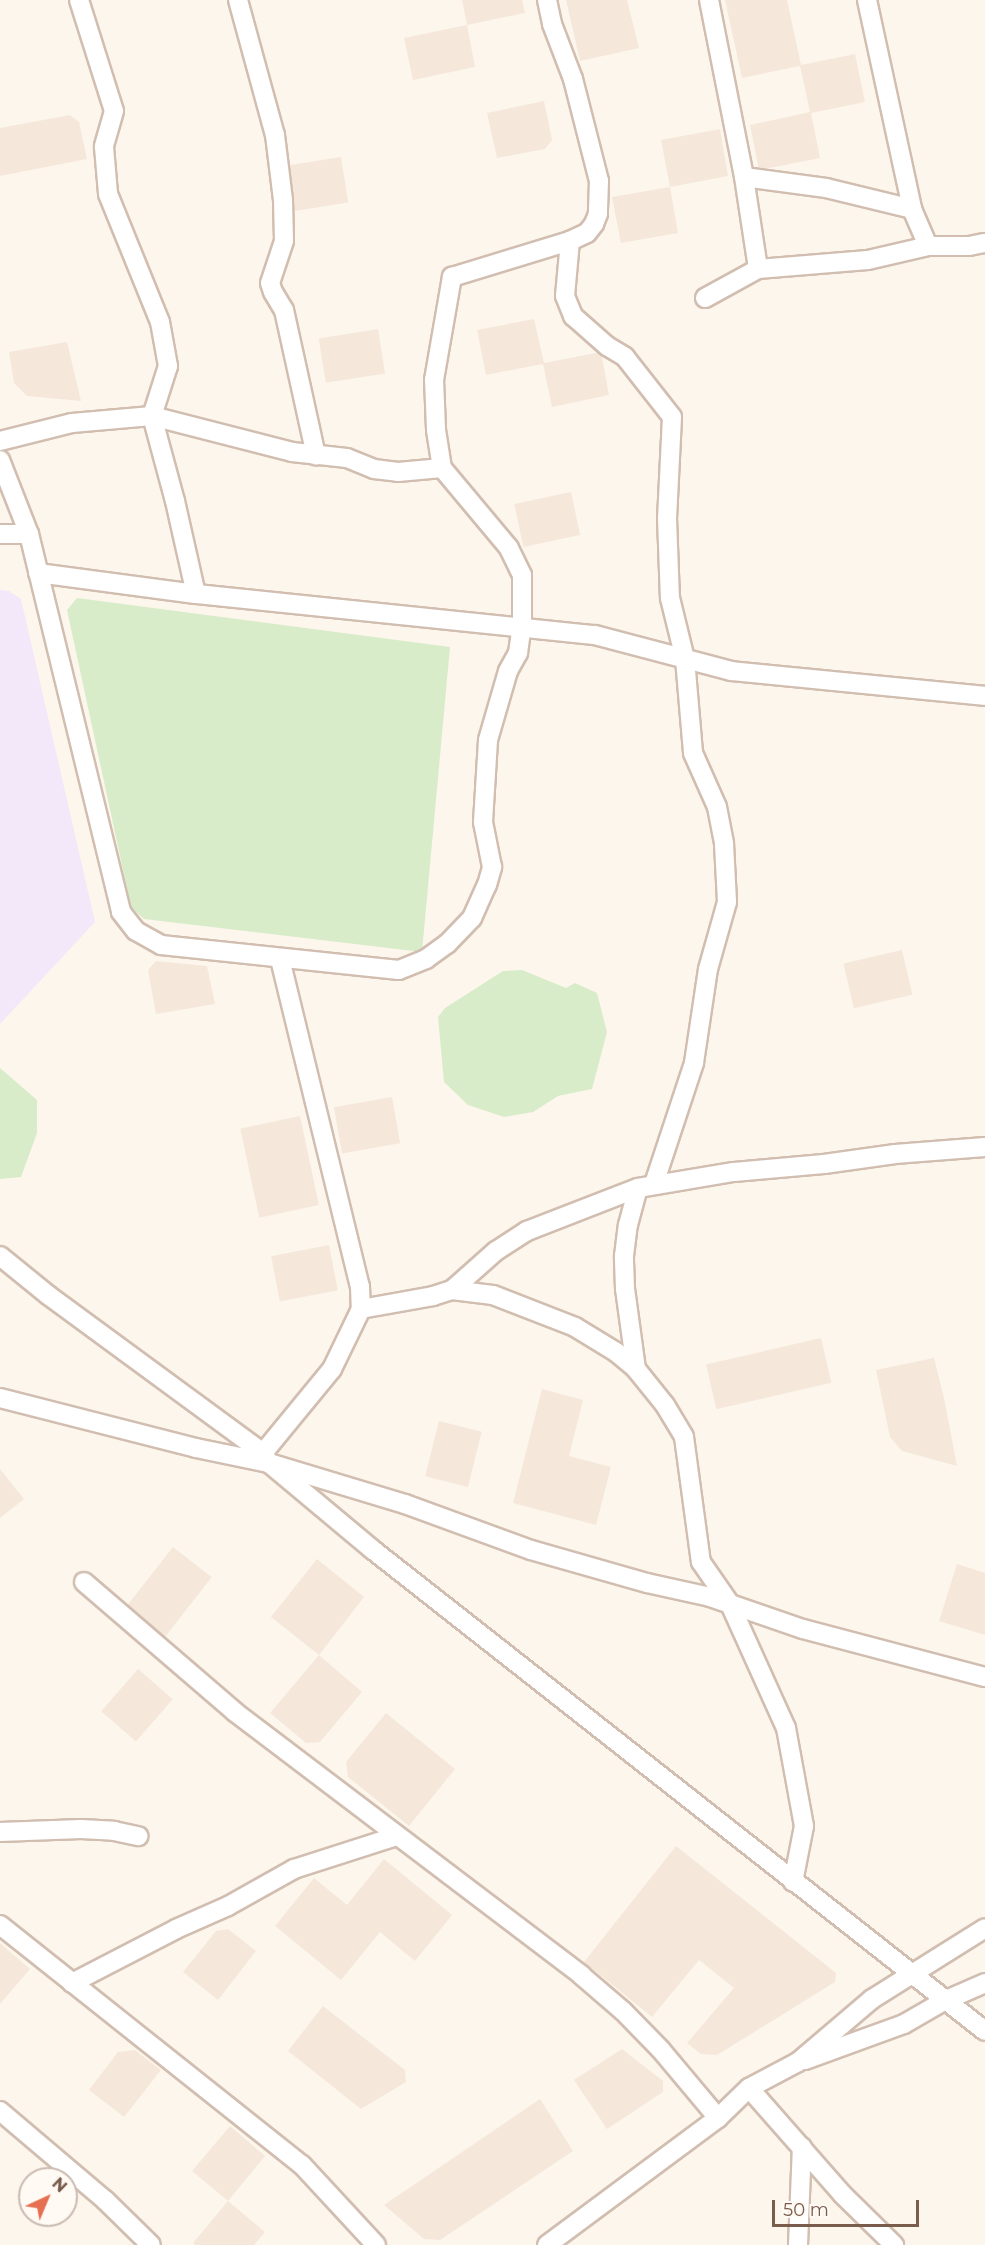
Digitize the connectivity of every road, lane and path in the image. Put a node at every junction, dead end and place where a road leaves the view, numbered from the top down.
1 (79, 0) edge
2 (238, 0) edge
3 (547, 0) edge
4 (709, 0) edge
5 (867, 0) edge
6 (744, 177) junction
7 (912, 209) junction
8 (570, 242) junction
9 (985, 243) edge
10 (928, 246) junction
11 (758, 269) junction
12 (705, 298) dead end
13 (152, 416) junction
14 (0, 441) edge
15 (316, 456) junction
16 (0, 460) edge
17 (442, 468) junction
18 (0, 534) edge
19 (28, 534) junction
20 (38, 573) junction
21 (196, 594) junction
22 (522, 626) junction
23 (685, 659) junction
24 (985, 696) edge
25 (280, 959) junction
26 (985, 1147) edge
27 (646, 1186) junction
28 (0, 1256) edge
29 (452, 1290) junction
30 (361, 1308) junction
31 (636, 1369) junction
32 (5, 1404) edge
33 (266, 1458) junction
34 (84, 1582) dead end
35 (730, 1604) junction
36 (985, 1677) edge
37 (0, 1832) edge
38 (138, 1836) dead end
39 (397, 1836) junction
40 (793, 1882) junction
41 (0, 1925) edge
42 (985, 1928) edge
43 (909, 1974) junction
44 (72, 1983) junction
45 (985, 1983) edge
46 (944, 2001) junction
47 (985, 2031) edge
48 (798, 2062) junction
49 (749, 2088) junction
50 (0, 2111) edge
51 (718, 2118) junction
52 (802, 2148) junction
53 (151, 2245) edge
54 (376, 2245) edge
55 (547, 2245) edge
56 (798, 2245) edge
57 (894, 2245) edge

1 - 13 street
2 - 15 street
3 - 8 street
4 - 6 street
5 - 7 street
6 - 7 street
6 - 11 street
7 - 10 street
8 - 17 street
8 - 23 street
9 - 10 street
10 - 11 street
11 - 12 street
13 - 14 street
13 - 15 street
13 - 21 street
15 - 17 street
16 - 19 street
17 - 22 street
18 - 19 street
19 - 20 street
20 - 21 street
20 - 25 street
21 - 22 street
22 - 23 street
22 - 25 street
23 - 24 street
23 - 27 street
25 - 30 street
26 - 27 street
27 - 29 street
27 - 31 street
28 - 33 street
29 - 30 street
29 - 31 street
30 - 33 street
31 - 35 street
32 - 33 street
33 - 35 street
33 - 40 street
34 - 39 street
35 - 36 street
35 - 40 street
37 - 38 street
39 - 44 street
39 - 51 street
40 - 43 street
41 - 44 street
42 - 43 street
43 - 46 street
43 - 48 street
44 - 54 street
45 - 46 street
46 - 47 street
46 - 48 street
48 - 49 street
49 - 51 street
49 - 52 street
50 - 53 street
51 - 55 street
52 - 56 street
52 - 57 street

